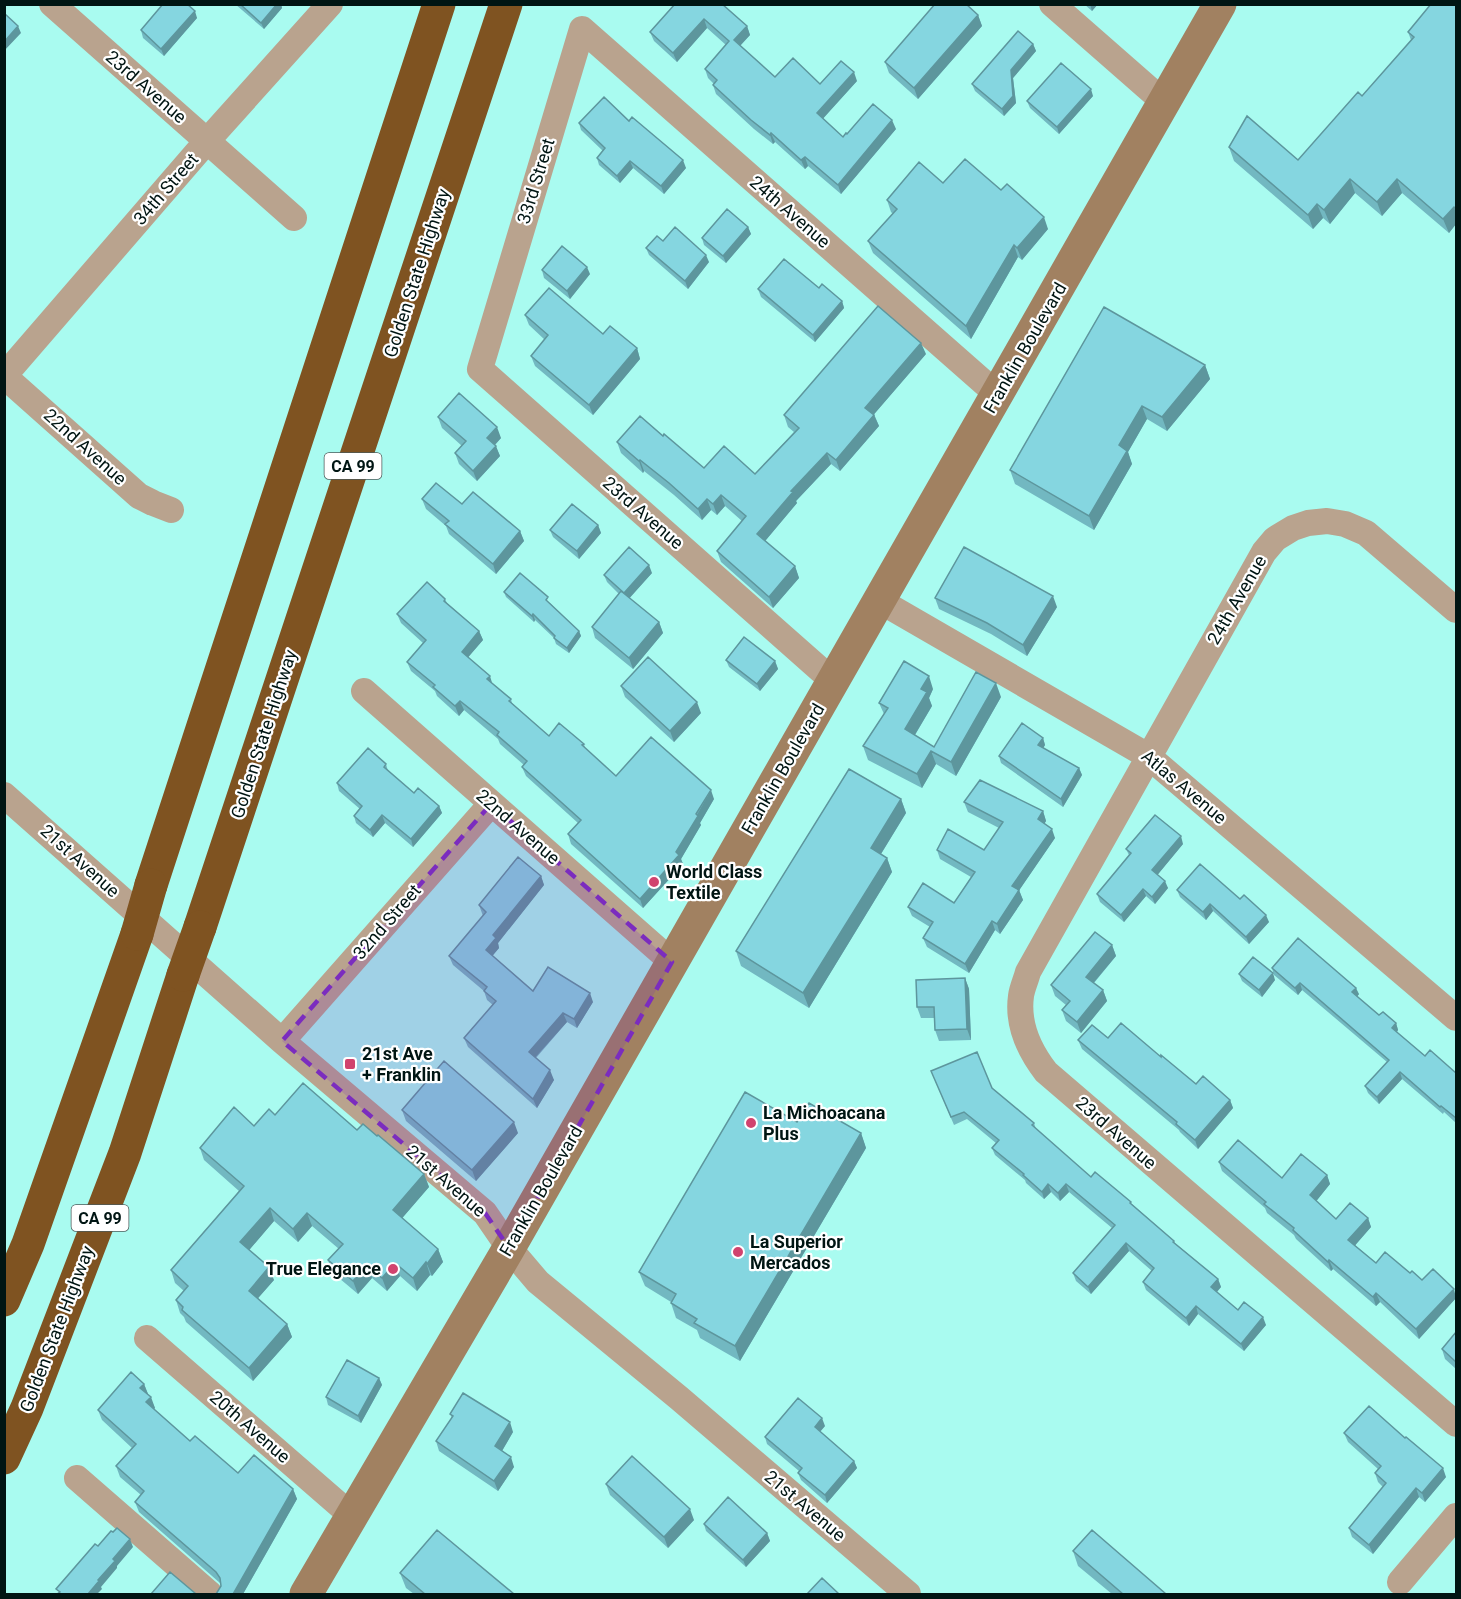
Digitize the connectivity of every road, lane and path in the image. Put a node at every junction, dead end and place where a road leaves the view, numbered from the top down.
1 (52, 4) edge
2 (330, 4) edge
3 (439, 4) edge
4 (506, 4) edge
5 (1052, 4) edge
6 (1220, 4) edge
7 (582, 29) joint
8 (1165, 103) junction
9 (207, 141) junction
10 (294, 218) dead end
11 (491, 333) joint
12 (5, 376) edge
13 (998, 394) junction
14 (171, 510) dead end
15 (880, 600) junction
16 (1456, 610) edge
17 (833, 681) junction
18 (364, 691) dead end
19 (1148, 756) junction
20 (4, 795) edge
21 (491, 804) junction
22 (672, 962) junction
23 (1456, 1018) edge
24 (282, 1041) junction
25 (509, 1248) junction
26 (4, 1300) edge
27 (147, 1338) dead end
28 (1456, 1424) edge
29 (4, 1458) edge
30 (77, 1478) dead end
31 (352, 1516) junction
32 (1456, 1516) edge
33 (1400, 1582) dead end
34 (210, 1594) edge
35 (306, 1594) edge
36 (908, 1594) edge

1 - 9 street, 23rd Avenue
2 - 9 street, 34th Street
3 - 26 highway, bridge
4 - 29 highway, Golden State Highway / CA 99, bridge
5 - 8 street
6 - 8 main road, Franklin Boulevard
7 - 11 street, 33rd Street
7 - 13 street, 24th Avenue
8 - 13 main road, Franklin Boulevard
9 - 10 street, 23rd Avenue
9 - 12 street, 34th Street
11 - 17 street, 23rd Avenue
12 - 14 street, 22nd Avenue
13 - 15 main road, Franklin Boulevard
15 - 17 main road, Franklin Boulevard
15 - 19 street, Atlas Avenue
16 - 19 street, 24th Avenue
17 - 22 main road, Franklin Boulevard
18 - 21 street, 22nd Avenue
19 - 23 street, Atlas Avenue
19 - 28 street, 23rd Avenue
20 - 24 street, 21st Avenue
21 - 22 street, 22nd Avenue
21 - 24 street, 32nd Street
22 - 25 main road, Franklin Boulevard
24 - 25 street, 21st Avenue
25 - 31 main road, Franklin Boulevard
25 - 36 street, 21st Avenue
27 - 31 street, 20th Avenue
30 - 34 street
31 - 35 main road, Franklin Boulevard
32 - 33 street

